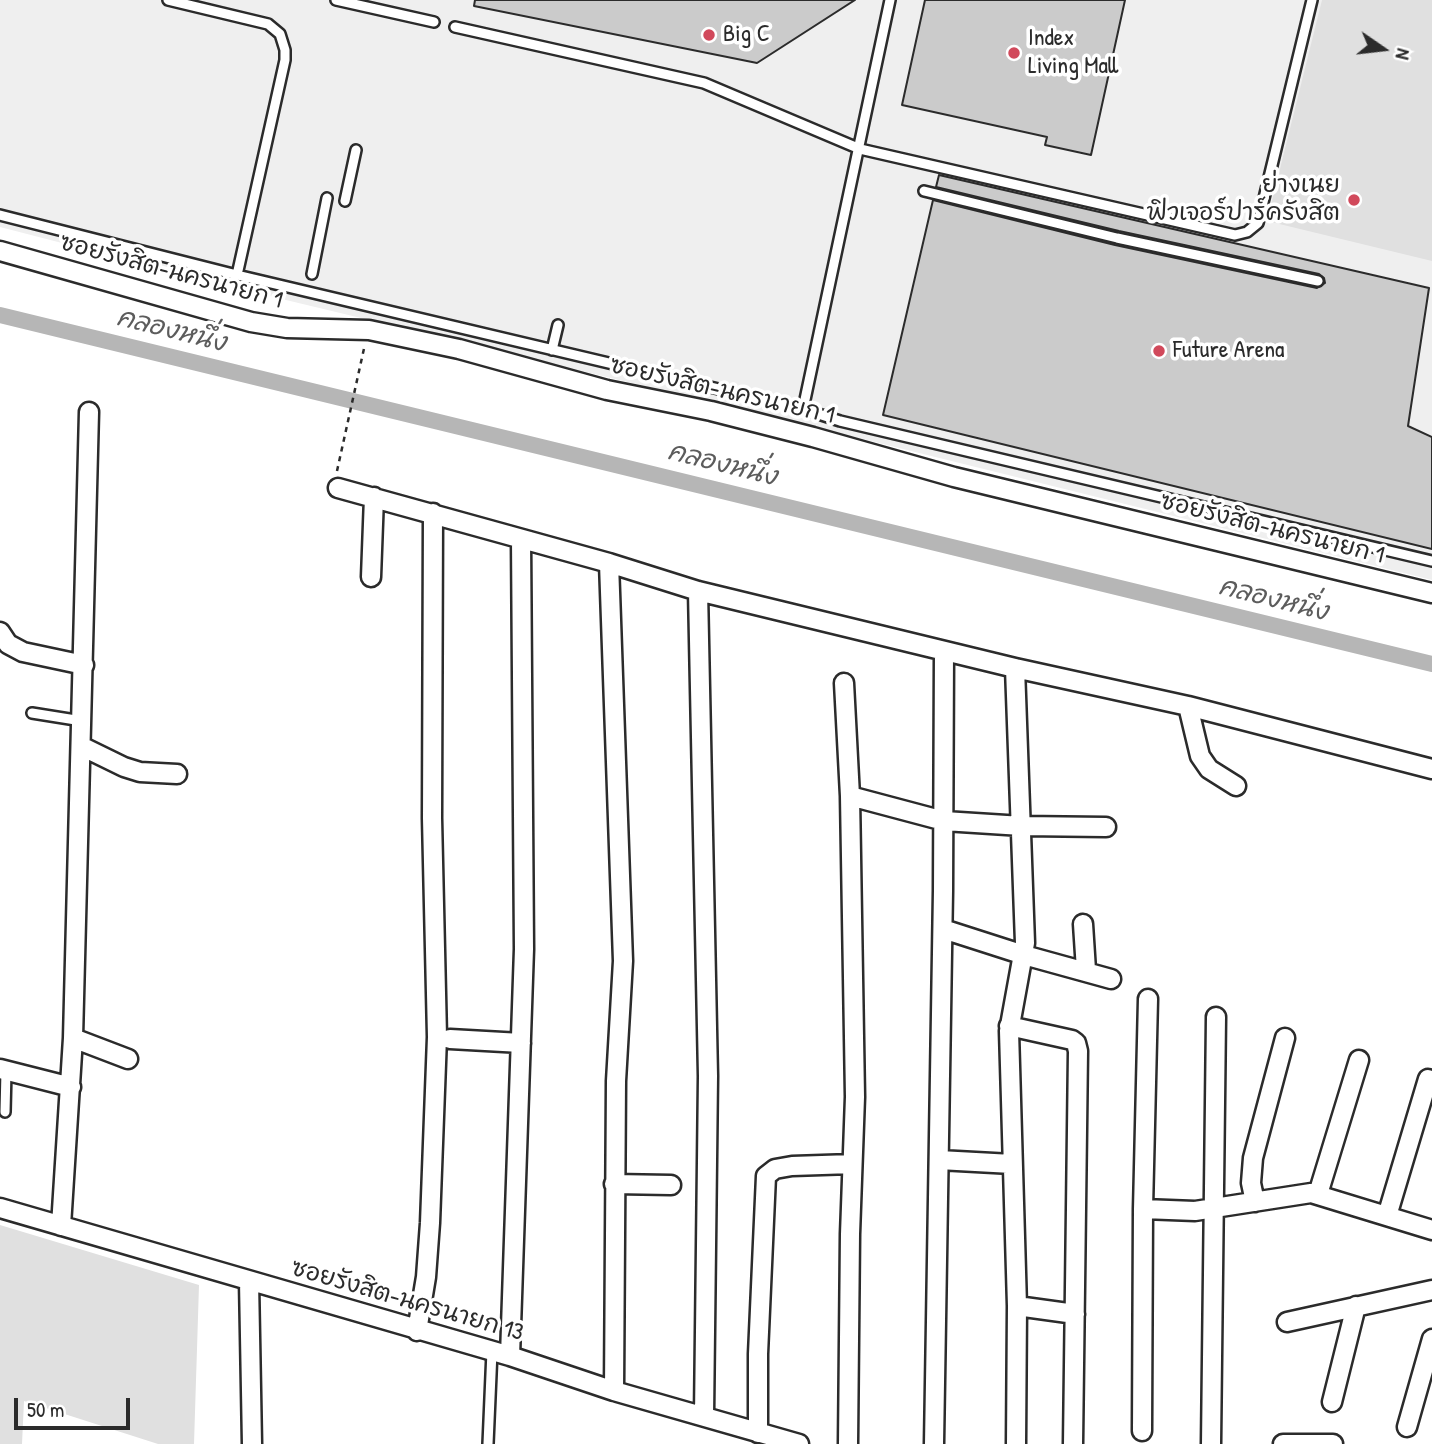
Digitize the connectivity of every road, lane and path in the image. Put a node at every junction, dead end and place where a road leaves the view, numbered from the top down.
1 (168, 0) edge
2 (890, 0) edge
3 (1312, 0) edge
4 (342, 1) edge
5 (434, 22) dead end
6 (455, 27) dead end
7 (860, 149) junction
8 (355, 150) dead end
9 (924, 191) dead end
10 (327, 198) dead end
11 (345, 201) dead end
12 (0, 215) edge
13 (0, 251) edge
14 (312, 274) dead end
15 (237, 275) junction
16 (1318, 281) dead end
17 (558, 325) dead end
18 (365, 346) dead end
19 (552, 350) junction
20 (803, 410) junction
21 (89, 412) dead end
22 (337, 470) dead end
23 (338, 488) dead end
24 (374, 498) junction
25 (433, 513) junction
26 (521, 539) junction
27 (1432, 561) edge
28 (609, 563) junction
29 (371, 577) dead end
30 (698, 591) junction
31 (1432, 593) edge
32 (0, 632) edge
33 (944, 652) junction
34 (84, 665) junction
35 (1015, 668) junction
36 (844, 683) dead end
37 (1188, 706) junction
38 (32, 713) dead end
39 (82, 721) junction
40 (81, 746) junction
41 (1432, 769) edge
42 (177, 774) dead end
43 (1236, 786) dead end
44 (850, 796) junction
45 (944, 821) junction
46 (1022, 826) junction
47 (1106, 827) dead end
48 (1083, 924) dead end
49 (943, 929) junction
50 (1024, 955) junction
51 (1086, 970) junction
52 (1111, 979) dead end
53 (1148, 999) dead end
54 (1216, 1017) dead end
55 (1009, 1026) junction
56 (73, 1038) junction
57 (1285, 1038) dead end
58 (450, 1039) dead end
59 (521, 1043) junction
60 (128, 1059) dead end
61 (1359, 1060) dead end
62 (3, 1070) edge
63 (1428, 1079) dead end
64 (71, 1087) junction
65 (5, 1112) dead end
66 (939, 1160) junction
67 (852, 1164) junction
68 (1012, 1164) junction
69 (614, 1184) junction
70 (671, 1185) dead end
71 (1318, 1194) junction
72 (1255, 1202) junction
73 (0, 1208) edge
74 (1143, 1209) junction
75 (1213, 1209) junction
76 (1387, 1216) junction
77 (61, 1226) junction
78 (1432, 1230) edge
79 (249, 1281) junction
80 (1432, 1290) edge
81 (1017, 1306) junction
82 (1356, 1306) junction
83 (1075, 1314) junction
84 (1287, 1322) dead end
85 (417, 1331) junction
86 (1432, 1339) edge
87 (492, 1351) junction
88 (510, 1356) junction
89 (614, 1391) junction
90 (1332, 1402) dead end
91 (704, 1416) junction
92 (1407, 1427) dead end
93 (1142, 1431) dead end
94 (758, 1433) junction
95 (252, 1444) edge
96 (488, 1444) edge
97 (799, 1444) edge
98 (848, 1444) edge
99 (934, 1444) edge
100 (1016, 1444) edge
101 (1073, 1444) edge
102 (1211, 1444) edge
103 (1293, 1444) edge
104 (1333, 1444) edge

1 - 15 lane
2 - 7 lane
3 - 7 lane
4 - 5 lane
6 - 7 lane
7 - 20 lane
8 - 11 lane
9 - 16 lane
10 - 14 lane
12 - 15 lane
13 - 31 street, ซอยรังสิต-นครนายก 1
15 - 19 lane
17 - 19 lane
18 - 22 path
19 - 20 lane
20 - 27 lane
21 - 34 street
23 - 24 street
24 - 25 street
24 - 29 street
25 - 26 street
25 - 85 street
26 - 28 street
26 - 59 street
28 - 30 street
28 - 69 street
30 - 33 street
30 - 91 street
32 - 34 street
33 - 35 street
33 - 45 street
34 - 39 street
35 - 37 street
35 - 46 street
36 - 44 street
37 - 41 street
37 - 43 street
38 - 39 lane
39 - 40 street
40 - 42 street
40 - 56 street
44 - 45 street
44 - 67 street
45 - 46 street
45 - 49 street
46 - 47 street
46 - 50 street
48 - 51 street
49 - 50 street
49 - 66 street
50 - 51 street
50 - 55 street
51 - 52 street
53 - 74 street
54 - 75 street
55 - 68 street
55 - 83 street
56 - 60 street
56 - 64 street
57 - 72 street
58 - 59 street
59 - 88 street
61 - 71 street
62 - 64 street
62 - 65 lane
63 - 76 street
64 - 77 street
66 - 68 street
66 - 99 street
67 - 94 street
67 - 98 street
68 - 81 street
69 - 70 street
69 - 89 street
71 - 72 street
71 - 76 street
72 - 75 street
73 - 77 street, ซอยรังสิต-นครนายก 13
74 - 75 street
74 - 93 street
75 - 102 street
76 - 78 street
77 - 79 street, ซอยรังสิต-นครนายก 13
79 - 85 street, ซอยรังสิต-นครนายก 13
79 - 95 street
80 - 82 street
81 - 83 street
81 - 100 street
82 - 84 street
82 - 90 street
83 - 101 street
85 - 87 street, ซอยรังสิต-นครนายก 13
86 - 92 street
87 - 88 street, ซอยรังสิต-นครนายก 13
87 - 96 lane
88 - 89 street, ซอยรังสิต-นครนายก 13
89 - 91 street, ซอยรังสิต-นครนายก 13
91 - 94 street, ซอยรังสิต-นครนายก 13
94 - 97 street, ซอยรังสิต-นครนายก 13
103 - 104 street

